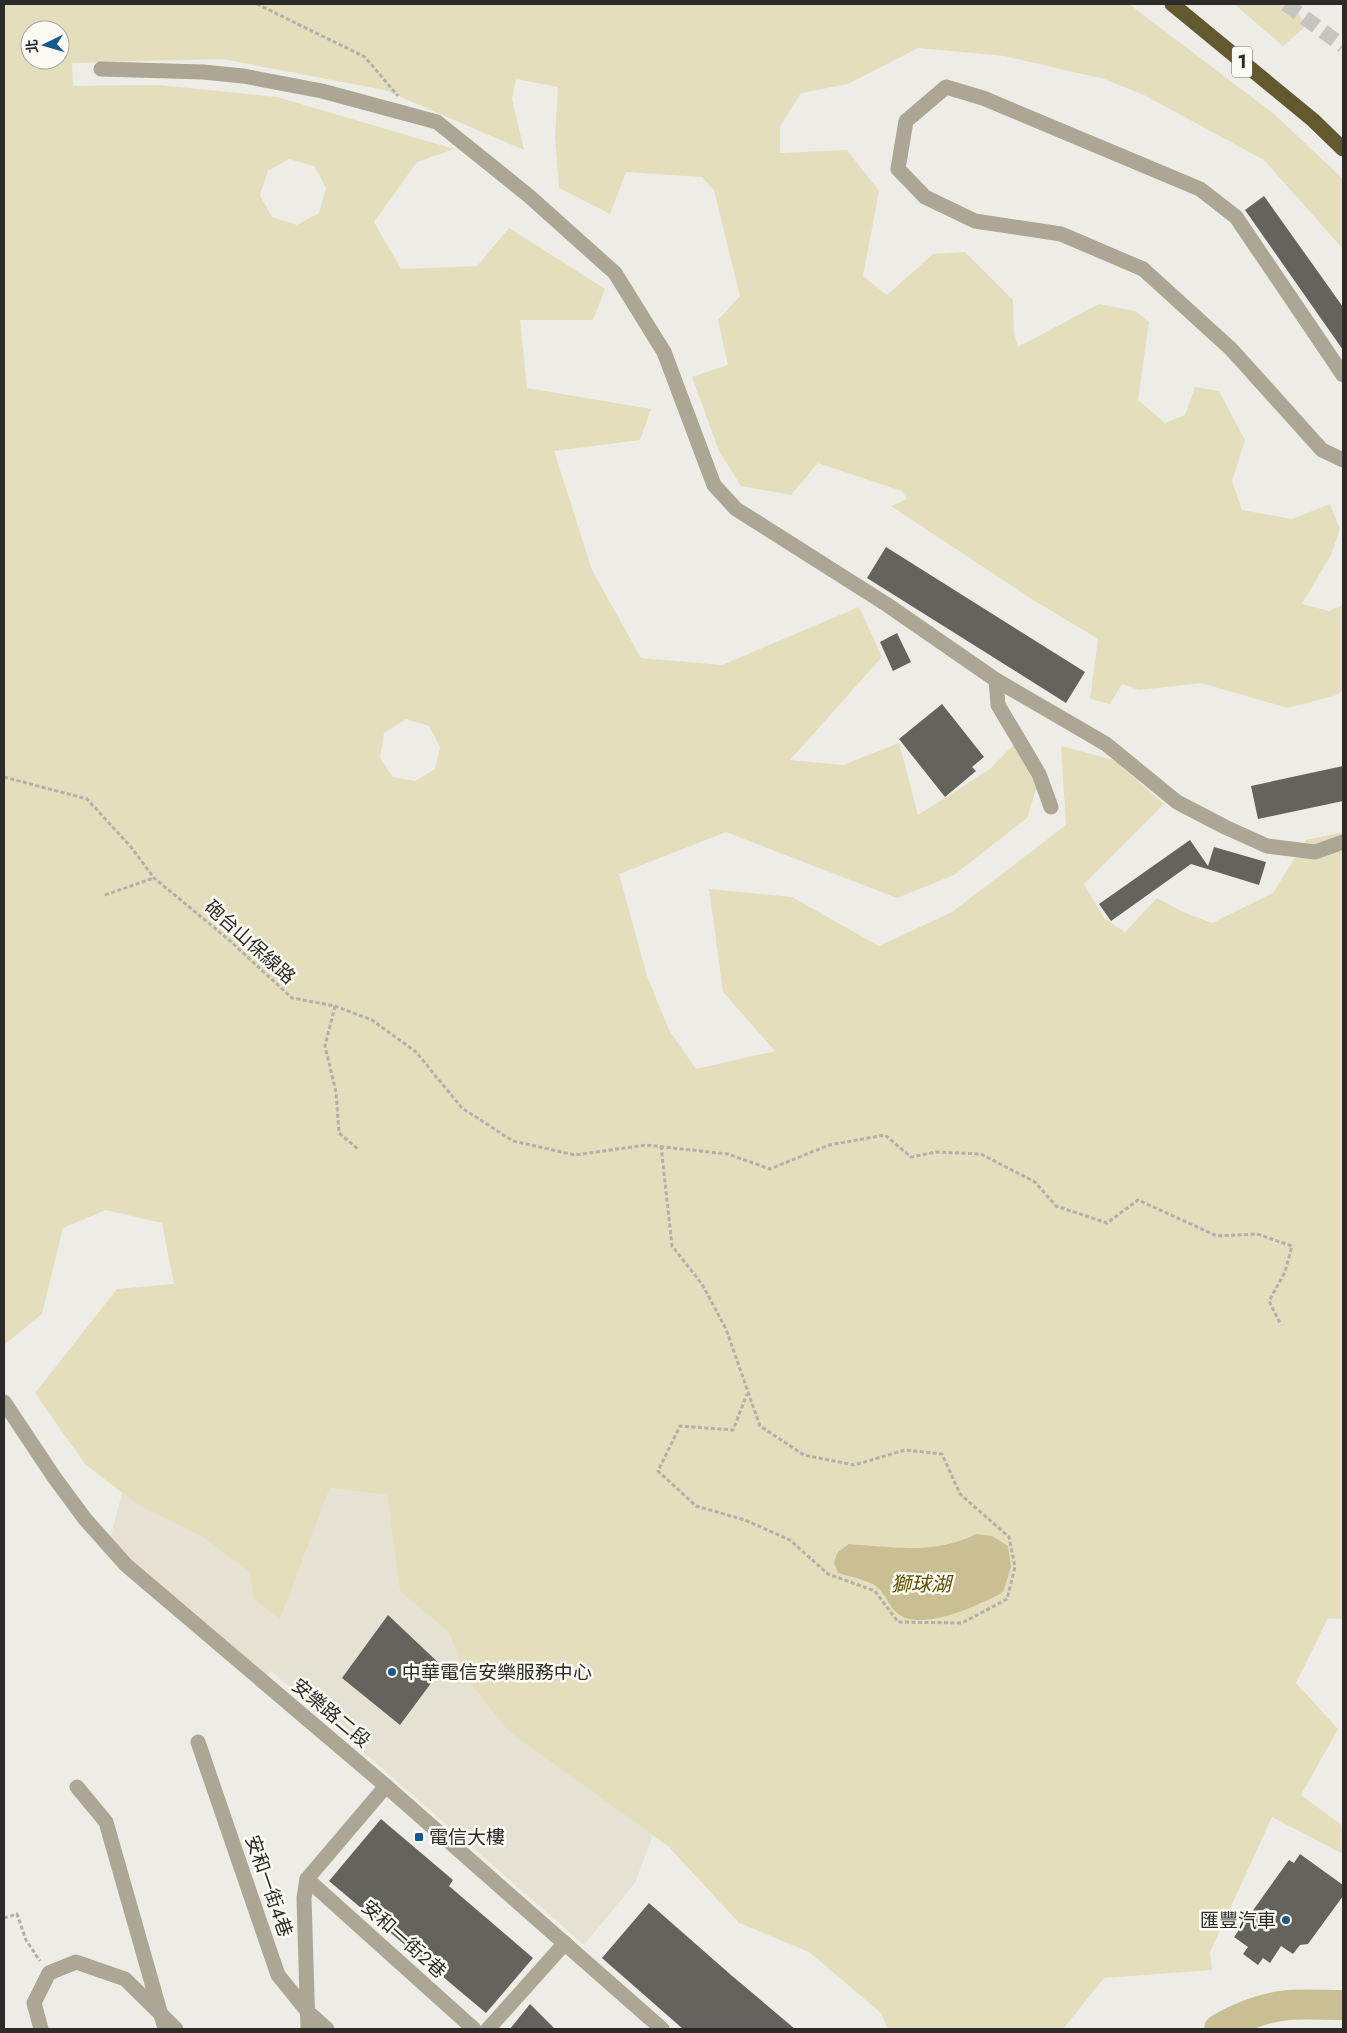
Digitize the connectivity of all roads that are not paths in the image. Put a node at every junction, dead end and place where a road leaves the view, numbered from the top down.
1 (1172, 4) edge
2 (100, 69) dead end
3 (1343, 149) edge
4 (1343, 375) edge
5 (1343, 460) edge
6 (996, 680) junction
7 (1051, 807) dead end
8 (1343, 842) edge
9 (4, 1402) edge
10 (198, 1742) dead end
11 (386, 1786) junction
12 (77, 1787) dead end
13 (307, 1879) junction
14 (565, 1942) junction
15 (308, 2012) junction
16 (160, 2013) junction
17 (41, 2029) edge
18 (165, 2029) edge
19 (176, 2029) edge
20 (308, 2029) edge
21 (327, 2029) edge
22 (474, 2029) edge
23 (488, 2029) edge
24 (662, 2029) edge

1 - 3 highway, 1
2 - 6 street
4 - 5 street
6 - 7 street
6 - 8 street
9 - 11 street, 安樂路二段
10 - 15 street, 安和一街4巷
11 - 13 street
11 - 14 street, 安樂路二段
12 - 16 street
13 - 15 street
13 - 22 street, 安和一街2巷
14 - 23 street
14 - 24 street, 安樂路二段
15 - 20 street
15 - 21 street, 安和一街4巷
16 - 17 street
16 - 18 street
16 - 19 street

